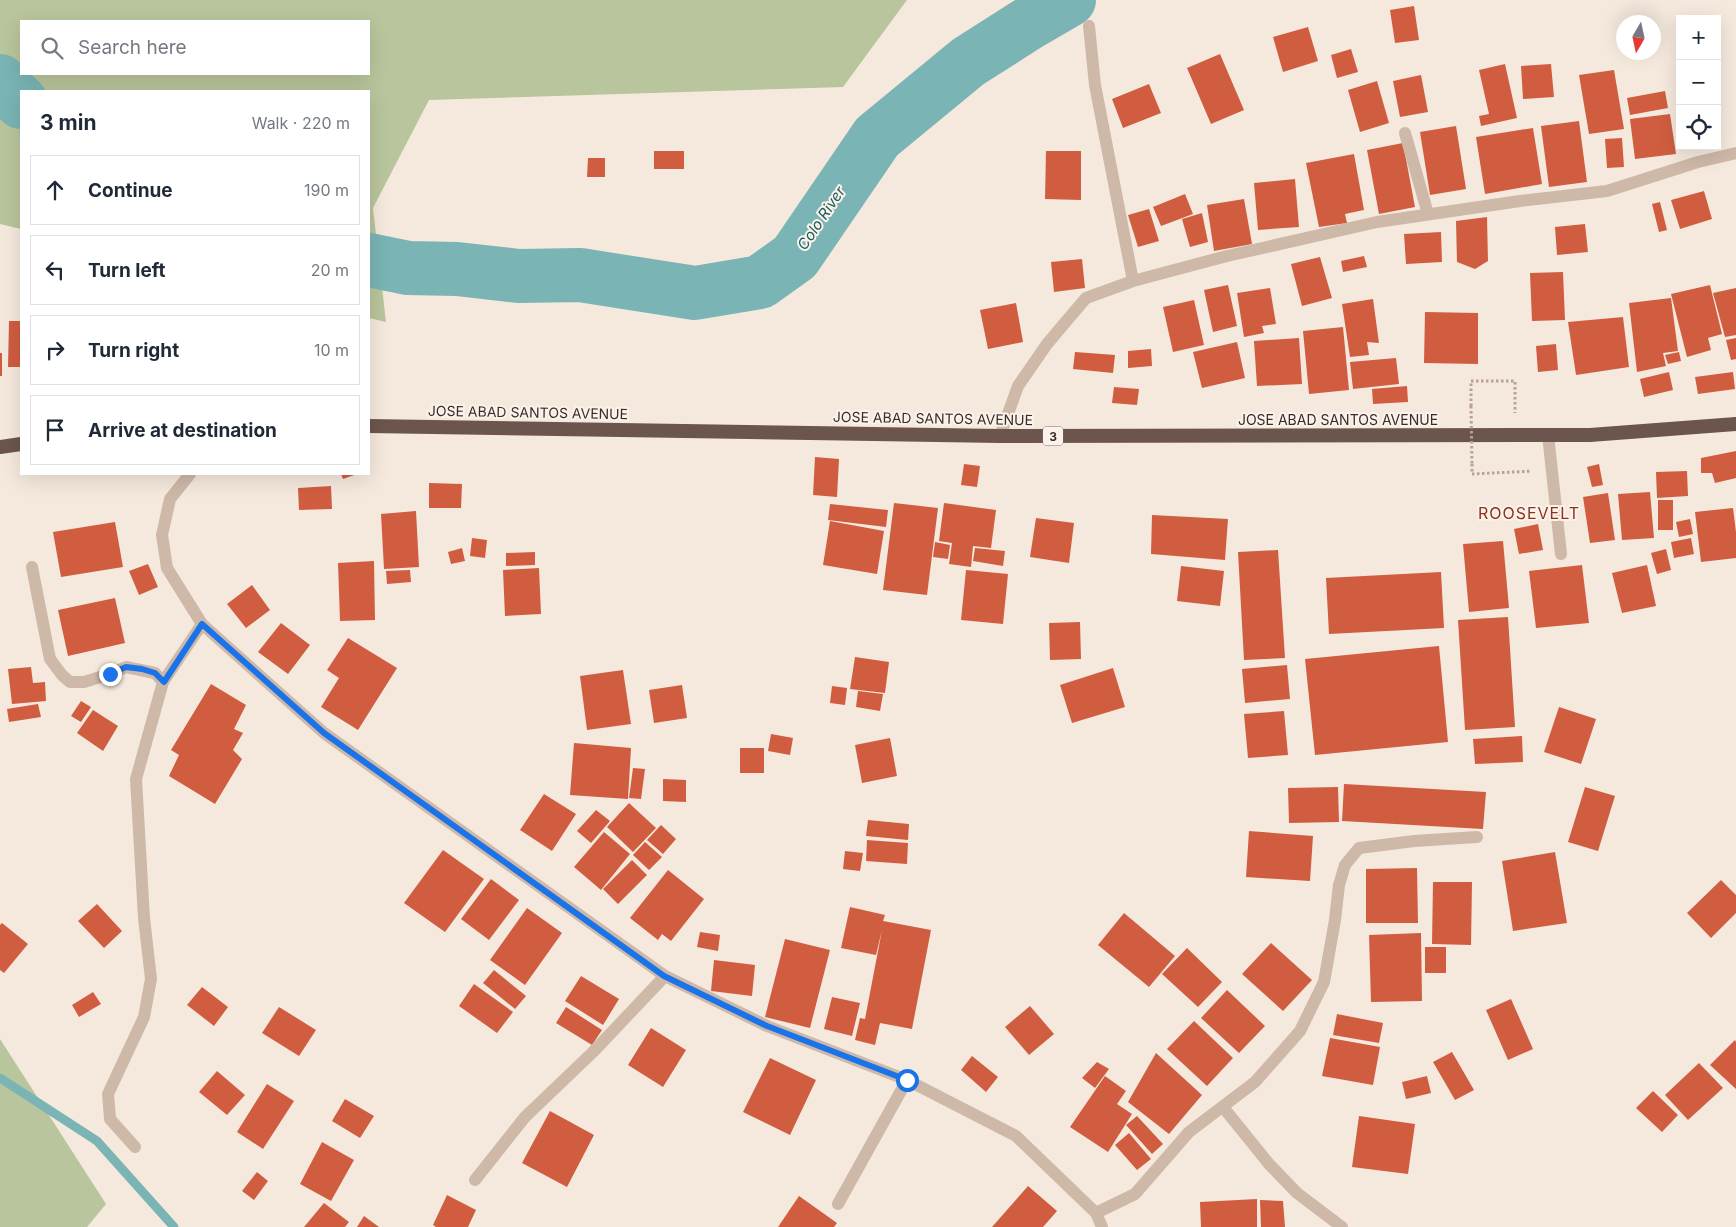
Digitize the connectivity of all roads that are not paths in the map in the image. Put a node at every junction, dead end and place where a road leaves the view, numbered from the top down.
1 (1089, 26) dead end
2 (1404, 132) dead end
3 (1736, 153) edge
4 (1428, 214) junction
5 (1133, 281) junction
6 (1736, 424) edge
7 (370, 426) edge
8 (1548, 435) junction
9 (1000, 436) junction
10 (20, 444) edge
11 (0, 447) edge
12 (189, 475) edge
13 (1561, 554) dead end
14 (32, 567) dead end
15 (202, 624) junction
16 (164, 682) junction
17 (1477, 837) dead end
18 (664, 976) junction
19 (907, 1080) junction
20 (1223, 1106) junction
21 (135, 1147) dead end
22 (475, 1180) dead end
23 (838, 1204) dead end
24 (1096, 1213) junction
25 (1102, 1227) edge
26 (1342, 1227) edge

1 - 5 street
2 - 4 street
3 - 4 street
4 - 5 street
5 - 9 street
6 - 8 highway, JOSE ABAD SANTOS AVENUE / 3
7 - 9 highway, JOSE ABAD SANTOS AVENUE / 3
8 - 9 highway, JOSE ABAD SANTOS AVENUE / 3
8 - 13 street
10 - 11 highway
12 - 15 street
14 - 16 street
15 - 16 street
15 - 18 street
16 - 21 street
17 - 20 street
18 - 19 street
18 - 22 street
19 - 23 street
19 - 24 street
20 - 24 street
20 - 26 street
24 - 25 street

